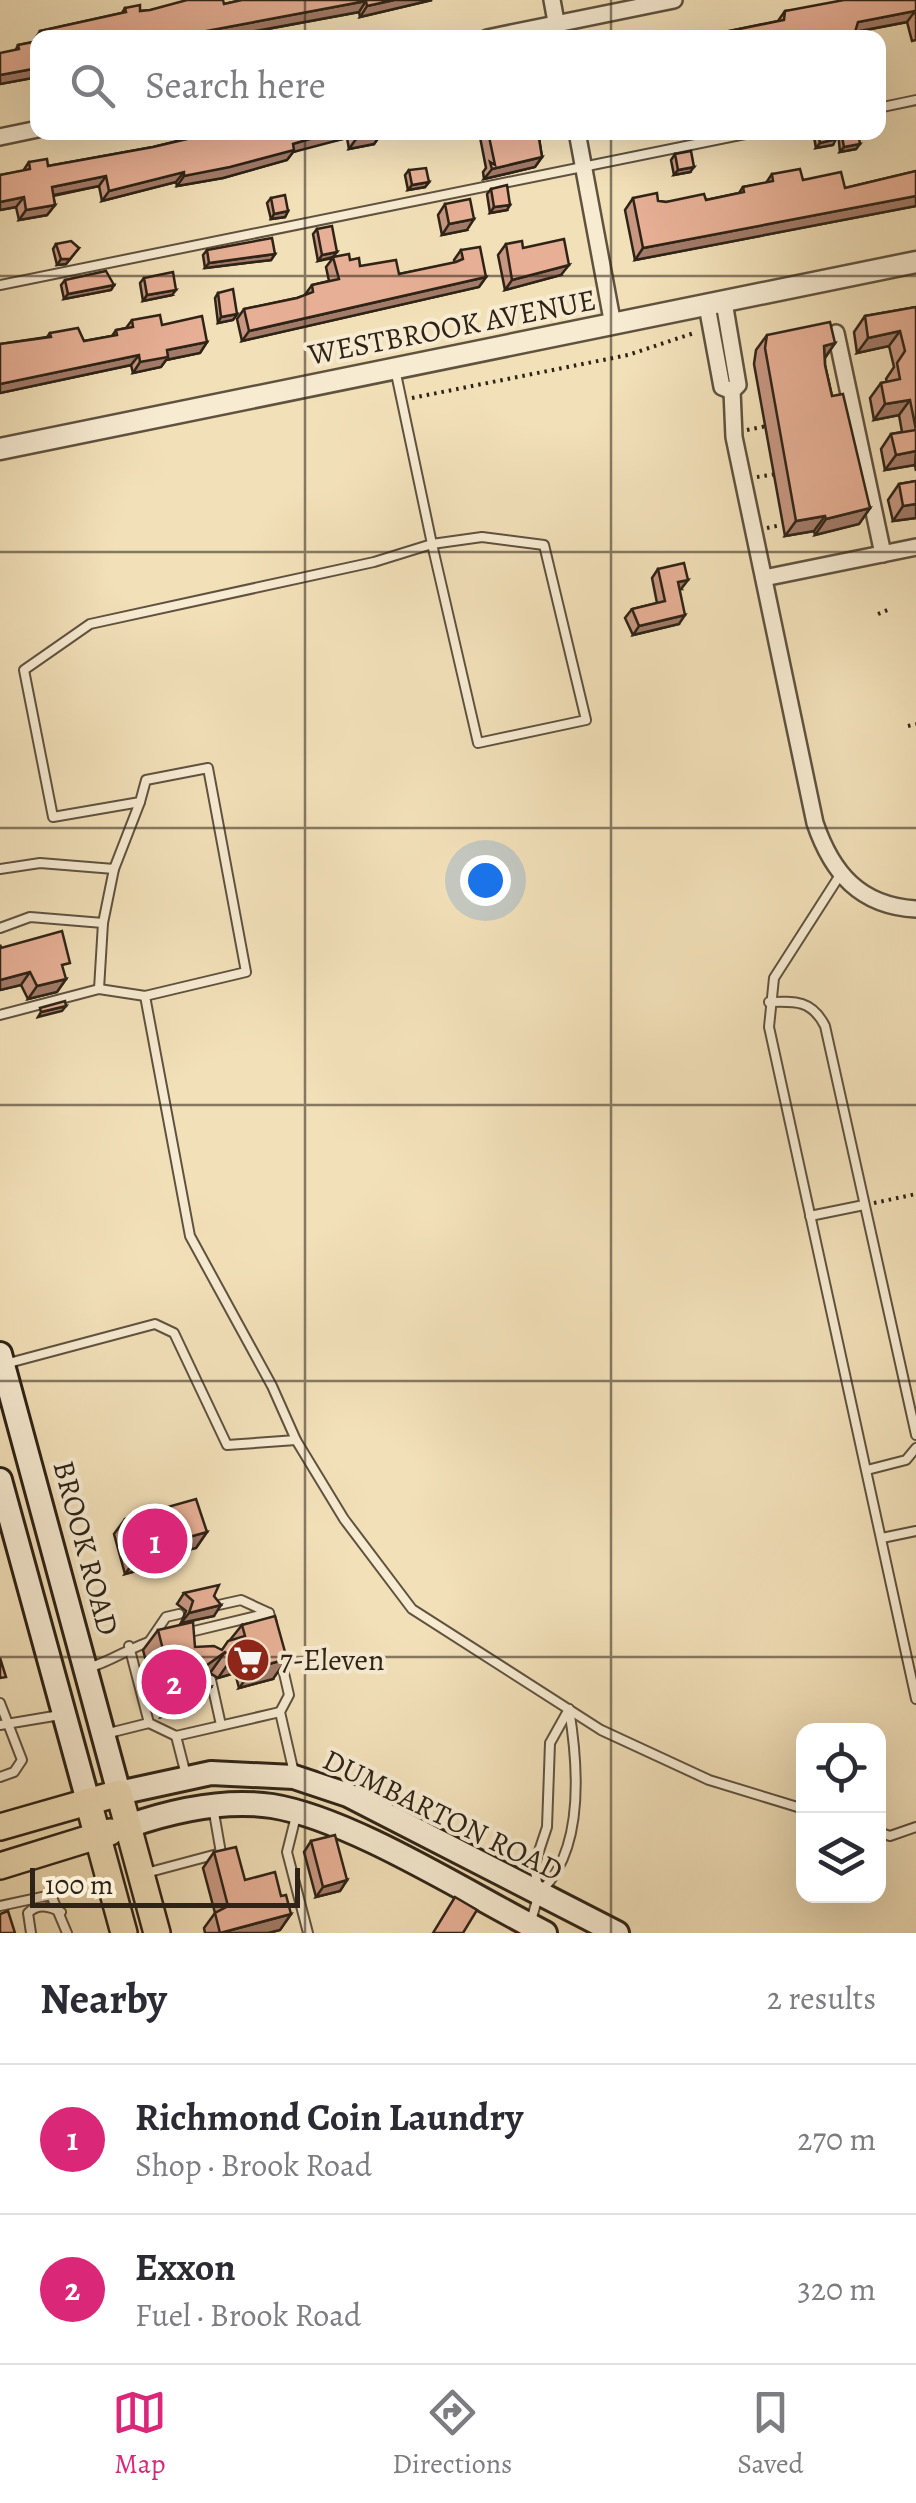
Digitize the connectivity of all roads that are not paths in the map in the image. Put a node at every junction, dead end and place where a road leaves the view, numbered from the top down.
1 (552, 0) edge
2 (674, 0) edge
3 (558, 30) edge
4 (916, 100) edge
5 (886, 106) edge
6 (30, 130) edge
7 (0, 136) edge
8 (579, 140) edge
9 (716, 140) edge
10 (584, 167) junction
11 (916, 262) edge
12 (0, 285) edge
13 (716, 304) junction
14 (613, 325) junction
15 (836, 333) edge
16 (396, 369) junction
17 (0, 448) edge
18 (432, 544) junction
19 (916, 547) edge
20 (882, 554) junction
21 (764, 578) junction
22 (140, 802) junction
23 (114, 869) junction
24 (0, 870) edge
25 (840, 875) junction
26 (916, 909) edge
27 (103, 923) junction
28 (0, 928) edge
29 (99, 989) junction
30 (144, 996) junction
31 (769, 1002) junction
32 (0, 1015) edge
33 (864, 1205) junction
34 (810, 1216) junction
35 (1, 1361) edge
36 (916, 1435) edge
37 (296, 1440) junction
38 (916, 1448) edge
39 (867, 1470) junction
40 (0, 1480) edge
41 (6, 1526) edge
42 (916, 1530) edge
43 (882, 1538) junction
44 (214, 1606) edge
45 (179, 1614) dead end
46 (269, 1614) junction
47 (199, 1630) junction
48 (273, 1630) edge
49 (182, 1634) edge
50 (166, 1638) edge
51 (149, 1642) junction
52 (202, 1644) edge
53 (129, 1646) junction
54 (277, 1646) edge
55 (911, 1662) edge
56 (85, 1668) junction
57 (148, 1670) dead end
58 (136, 1672) junction
59 (208, 1686) edge
60 (916, 1699) edge
61 (157, 1700) dead end
62 (0, 1703) edge
63 (144, 1704) junction
64 (569, 1709) junction
65 (280, 1712) junction
66 (65, 1714) junction
67 (149, 1723) junction
68 (11, 1724) junction
69 (0, 1725) edge
70 (221, 1725) junction
71 (103, 1734) junction
72 (176, 1736) junction
73 (0, 1777) edge
74 (187, 1777) junction
75 (294, 1777) junction
76 (120, 1792) junction
77 (88, 1800) junction
78 (213, 1806) junction
79 (796, 1807) edge
80 (298, 1812) junction
81 (128, 1826) junction
82 (0, 1827) edge
83 (916, 1827) edge
84 (886, 1835) edge
85 (98, 1836) junction
86 (0, 1866) edge
87 (141, 1874) junction
88 (539, 1893) junction
89 (0, 1906) edge
90 (61, 1912) junction
91 (534, 1930) edge
92 (31, 1933) edge
93 (67, 1933) edge
94 (124, 1933) edge
95 (157, 1933) edge
96 (308, 1933) edge
97 (617, 1933) edge

1 - 3 street
2 - 3 street
4 - 5 lane
6 - 7 street
8 - 10 street
9 - 10 lane
10 - 12 lane
10 - 14 street
11 - 13 street, WESTBROOK AVENUE
13 - 14 street, WESTBROOK AVENUE
13 - 21 street
14 - 16 street, WESTBROOK AVENUE
15 - 20 street
16 - 17 street, WESTBROOK AVENUE
16 - 18 lane
18 - 18 lane
18 - 22 lane
19 - 20 street
20 - 21 street
21 - 25 street
22 - 23 lane
22 - 30 lane
23 - 24 lane
23 - 27 lane
25 - 26 street
25 - 31 lane
27 - 28 lane
27 - 29 lane
29 - 30 lane
29 - 32 lane
30 - 37 lane
31 - 33 lane
31 - 34 lane
33 - 34 lane
33 - 36 lane
34 - 39 lane
35 - 37 lane
35 - 56 main road, BROOK ROAD
37 - 64 lane
38 - 39 lane
39 - 43 lane
40 - 41 main road
41 - 66 main road
42 - 43 lane
43 - 55 lane
44 - 46 lane
45 - 51 lane
46 - 47 lane
46 - 48 lane
47 - 49 lane
47 - 52 lane
50 - 51 lane
51 - 53 lane
53 - 56 lane
53 - 58 lane
54 - 65 lane
55 - 60 lane
56 - 71 main road, BROOK ROAD
57 - 58 lane
58 - 63 lane
59 - 70 lane
61 - 63 lane
62 - 68 lane
63 - 67 lane
64 - 79 lane
64 - 88 lane
64 - 88 lane
65 - 70 lane
65 - 75 lane
66 - 68 lane
66 - 77 main road
67 - 71 lane
67 - 72 lane
68 - 69 lane
68 - 73 lane
70 - 72 lane
71 - 76 main road, BROOK ROAD
72 - 74 lane
74 - 75 main road, DUMBARTON ROAD
74 - 76 main road, DUMBARTON ROAD
75 - 88 main road, DUMBARTON ROAD
76 - 77 main road
76 - 81 main road, BROOK ROAD
77 - 82 main road
77 - 85 main road
78 - 80 main road, DUMBARTON ROAD
78 - 81 main road, DUMBARTON ROAD
78 - 87 lane
80 - 91 main road, DUMBARTON ROAD
80 - 96 lane
81 - 85 main road
81 - 87 main road, BROOK ROAD
83 - 84 lane
85 - 86 main road
85 - 94 main road
87 - 95 main road, BROOK ROAD
88 - 91 lane
88 - 97 main road, DUMBARTON ROAD
89 - 90 lane
90 - 92 lane
90 - 93 lane

